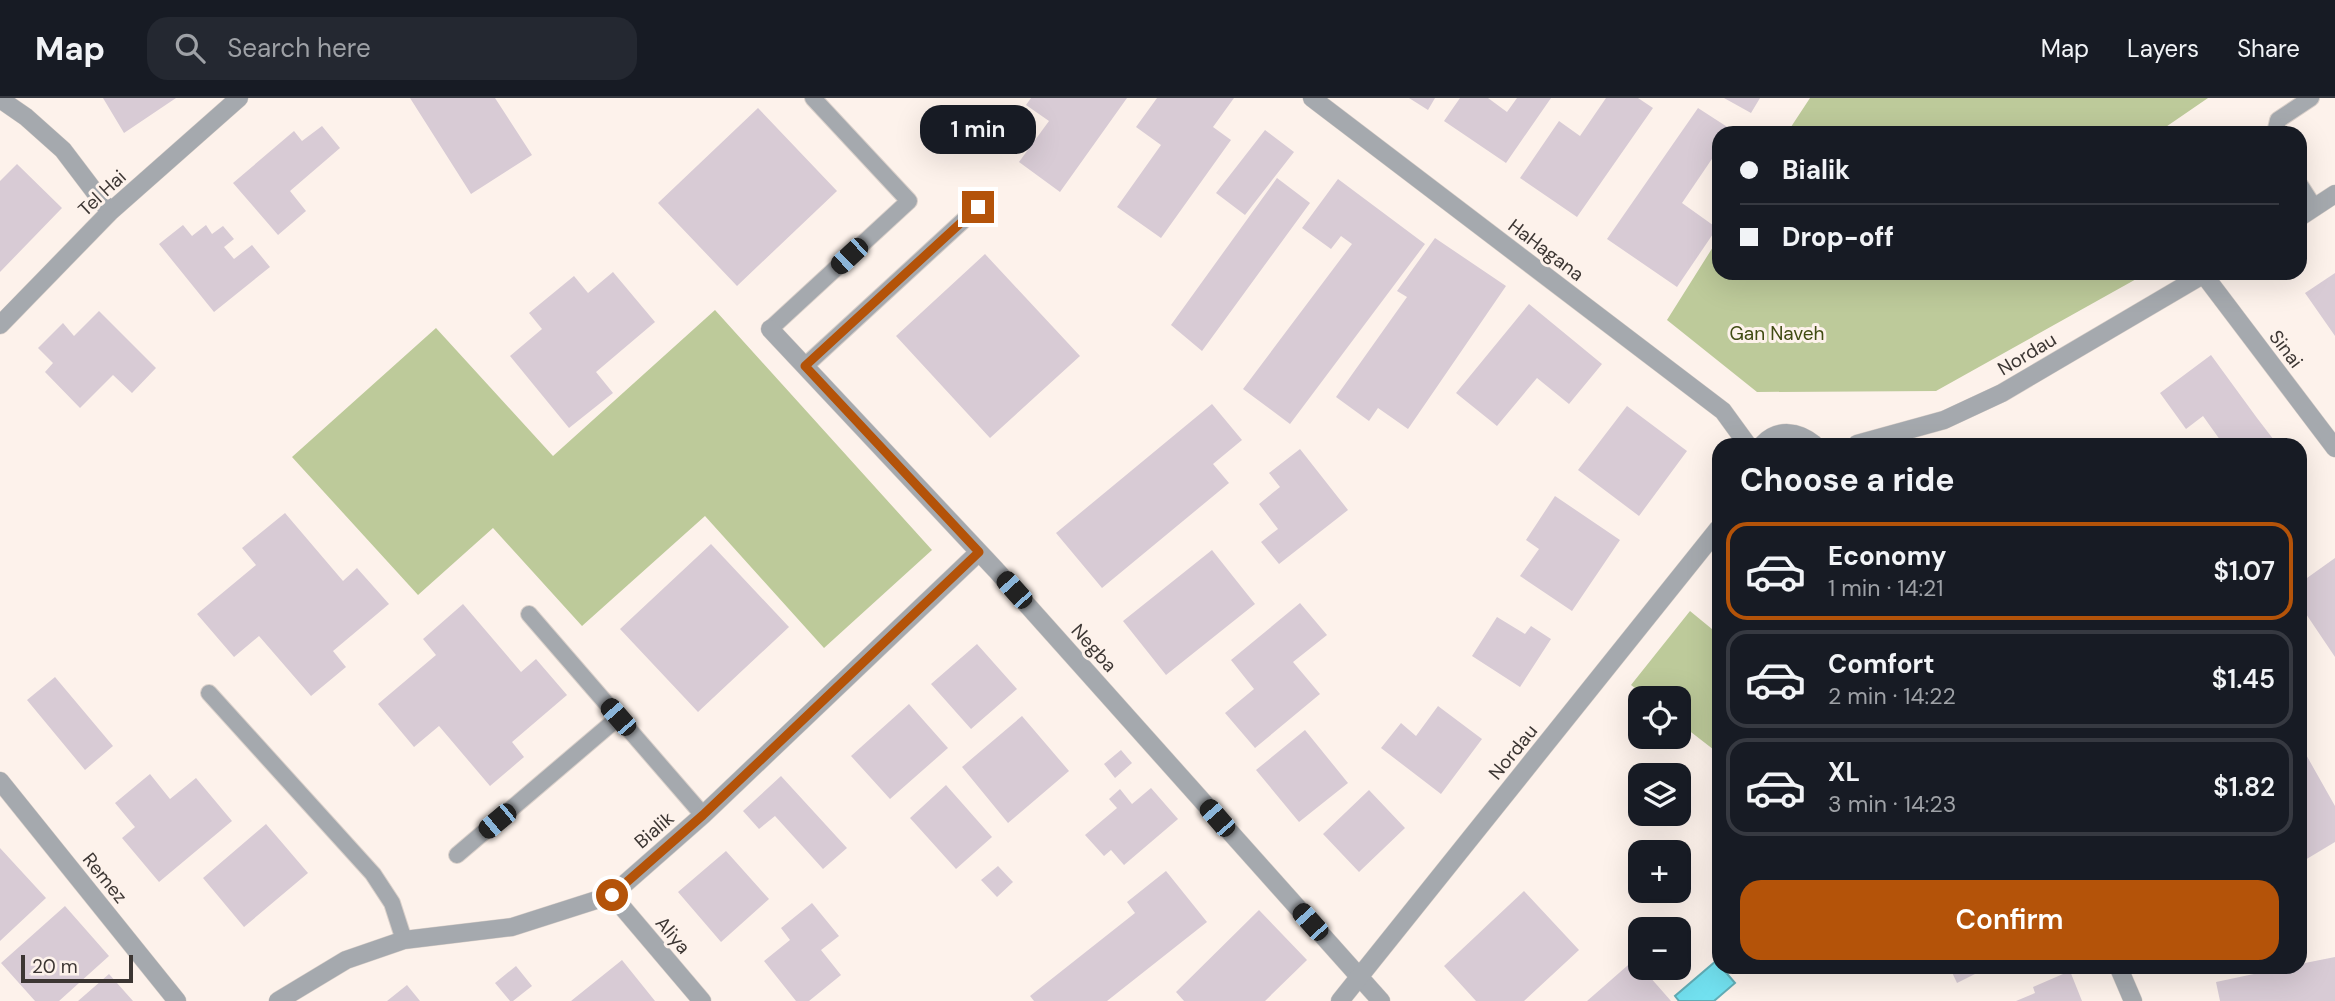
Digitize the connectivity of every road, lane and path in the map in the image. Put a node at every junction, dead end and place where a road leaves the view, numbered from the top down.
1 (239, 98) edge
2 (813, 98) edge
3 (1312, 98) edge
4 (2311, 98) edge
5 (0, 99) edge
6 (2277, 126) edge
7 (2335, 194) edge
8 (978, 207) dead end
9 (110, 212) junction
10 (2307, 212) edge
11 (2195, 280) edge
12 (2209, 280) edge
13 (0, 325) edge
14 (770, 329) joint
15 (805, 366) junction
16 (1743, 438) edge
17 (1771, 438) edge
18 (1806, 438) edge
19 (1880, 438) edge
20 (2335, 448) edge
21 (1712, 537) edge
22 (979, 552) junction
23 (529, 614) dead end
24 (209, 693) dead end
25 (618, 717) junction
26 (0, 781) edge
27 (703, 815) junction
28 (457, 855) dead end
29 (612, 895) junction
30 (404, 940) junction
31 (2121, 974) edge
32 (1360, 978) junction
33 (177, 1001) edge
34 (278, 1001) edge
35 (702, 1001) edge
36 (1340, 1001) edge
37 (1381, 1001) edge
38 (2133, 1001) edge

1 - 9 street, Tel Hai
2 - 14 lane
3 - 16 street, HaHagana
4 - 6 lane
5 - 9 street
7 - 10 street
8 - 15 lane
9 - 13 street, Tel Hai
11 - 19 street, Nordau
12 - 20 street, Sinai
14 - 15 street, Negba
15 - 22 street, Negba
17 - 18 street
21 - 32 street, Nordau
22 - 27 street, Bialik
22 - 32 street, Negba
23 - 25 lane
24 - 30 lane
25 - 27 lane
25 - 28 lane
26 - 33 street, Remez
27 - 29 street, Bialik
29 - 30 street, Bialik
29 - 35 street, Aliya
30 - 34 street, Bialik
31 - 38 street
32 - 36 street, Nordau
32 - 37 street, Negba

